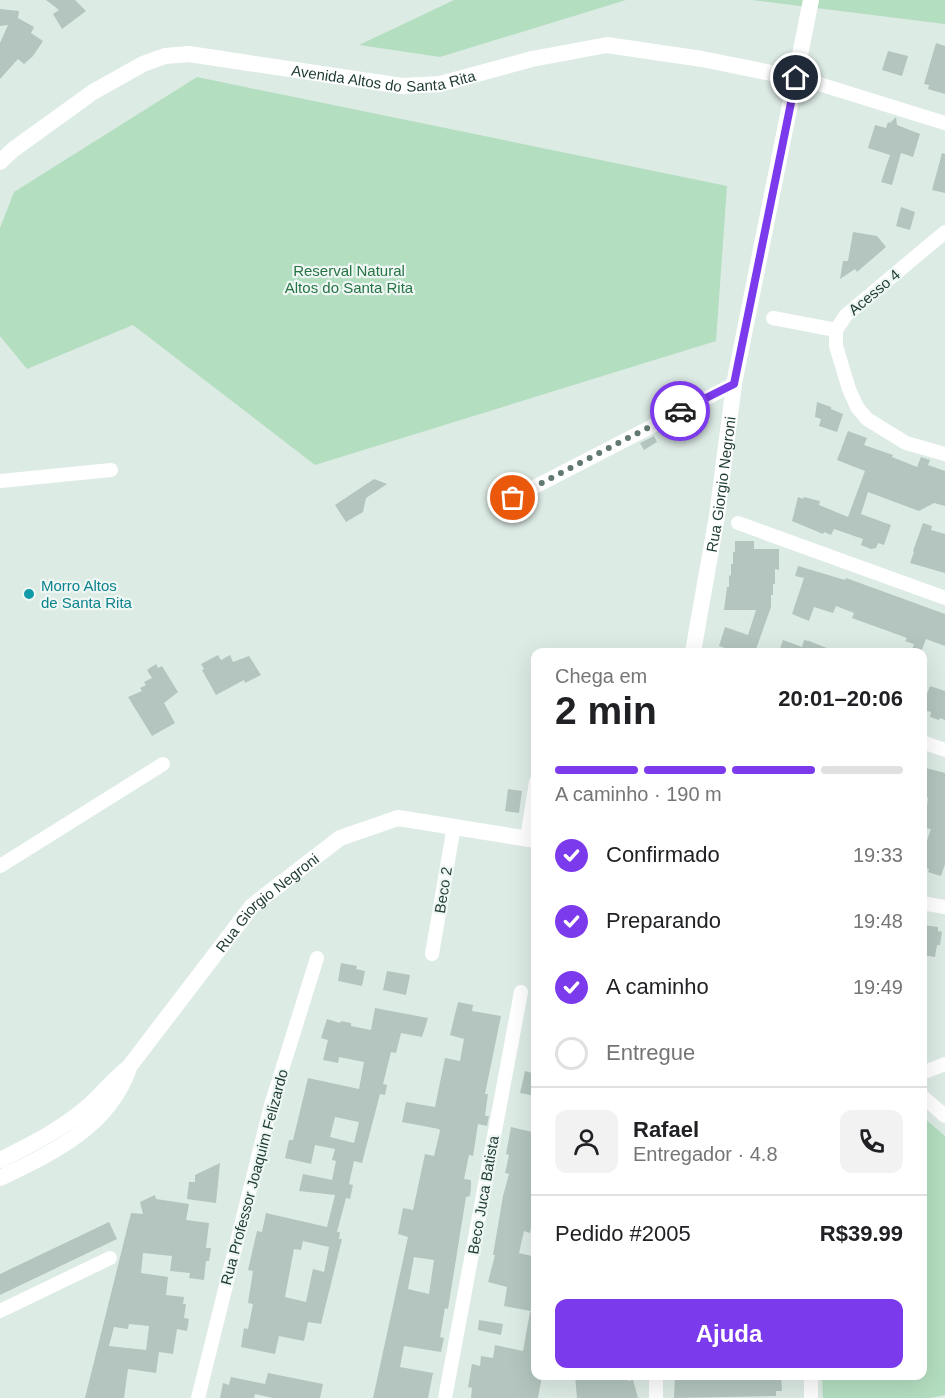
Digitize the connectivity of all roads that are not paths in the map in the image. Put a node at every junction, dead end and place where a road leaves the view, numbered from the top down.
1 (811, 0) edge
2 (796, 78) junction
3 (819, 84) dead end
4 (945, 123) edge
5 (0, 162) edge
6 (945, 232) edge
7 (773, 318) dead end
8 (836, 330) junction
9 (734, 384) junction
10 (945, 454) edge
11 (111, 470) dead end
12 (0, 481) edge
13 (513, 498) dead end
14 (738, 524) dead end
15 (945, 598) edge
16 (694, 648) edge
17 (927, 744) edge
18 (945, 750) edge
19 (163, 764) dead end
20 (454, 826) junction
21 (531, 839) edge
22 (0, 867) edge
23 (927, 904) edge
24 (945, 907) edge
25 (432, 954) dead end
26 (317, 958) dead end
27 (520, 992) dead end
28 (945, 1064) edge
29 (129, 1067) junction
30 (927, 1071) edge
31 (927, 1100) edge
32 (945, 1116) edge
33 (0, 1160) edge
34 (0, 1178) edge
35 (110, 1258) dead end
36 (0, 1311) edge
37 (656, 1380) edge
38 (810, 1380) edge
39 (198, 1398) edge
40 (445, 1398) edge
41 (656, 1398) edge
42 (811, 1398) edge

1 - 2 street, Rua Giorgio Negroni
2 - 5 street, Avenida Altos do Santa Rita
2 - 9 street, Rua Giorgio Negroni
3 - 4 street
6 - 8 street, Acesso 4
7 - 8 street
8 - 10 street
9 - 13 street
9 - 16 street, Rua Giorgio Negroni
11 - 12 street
14 - 15 street
17 - 18 street
19 - 22 street
20 - 21 street, Rua Giorgio Negroni
20 - 25 street, Beco 2
20 - 29 street, Rua Giorgio Negroni
23 - 24 street
26 - 39 street, Rua Professor Joaquim Felizardo
27 - 40 street, Beco Juca Batista
28 - 30 street
29 - 33 street, Rua Giorgio Negroni
29 - 34 street, Rua Giorgio Negroni
31 - 32 street
35 - 36 street
37 - 41 street
38 - 42 street

